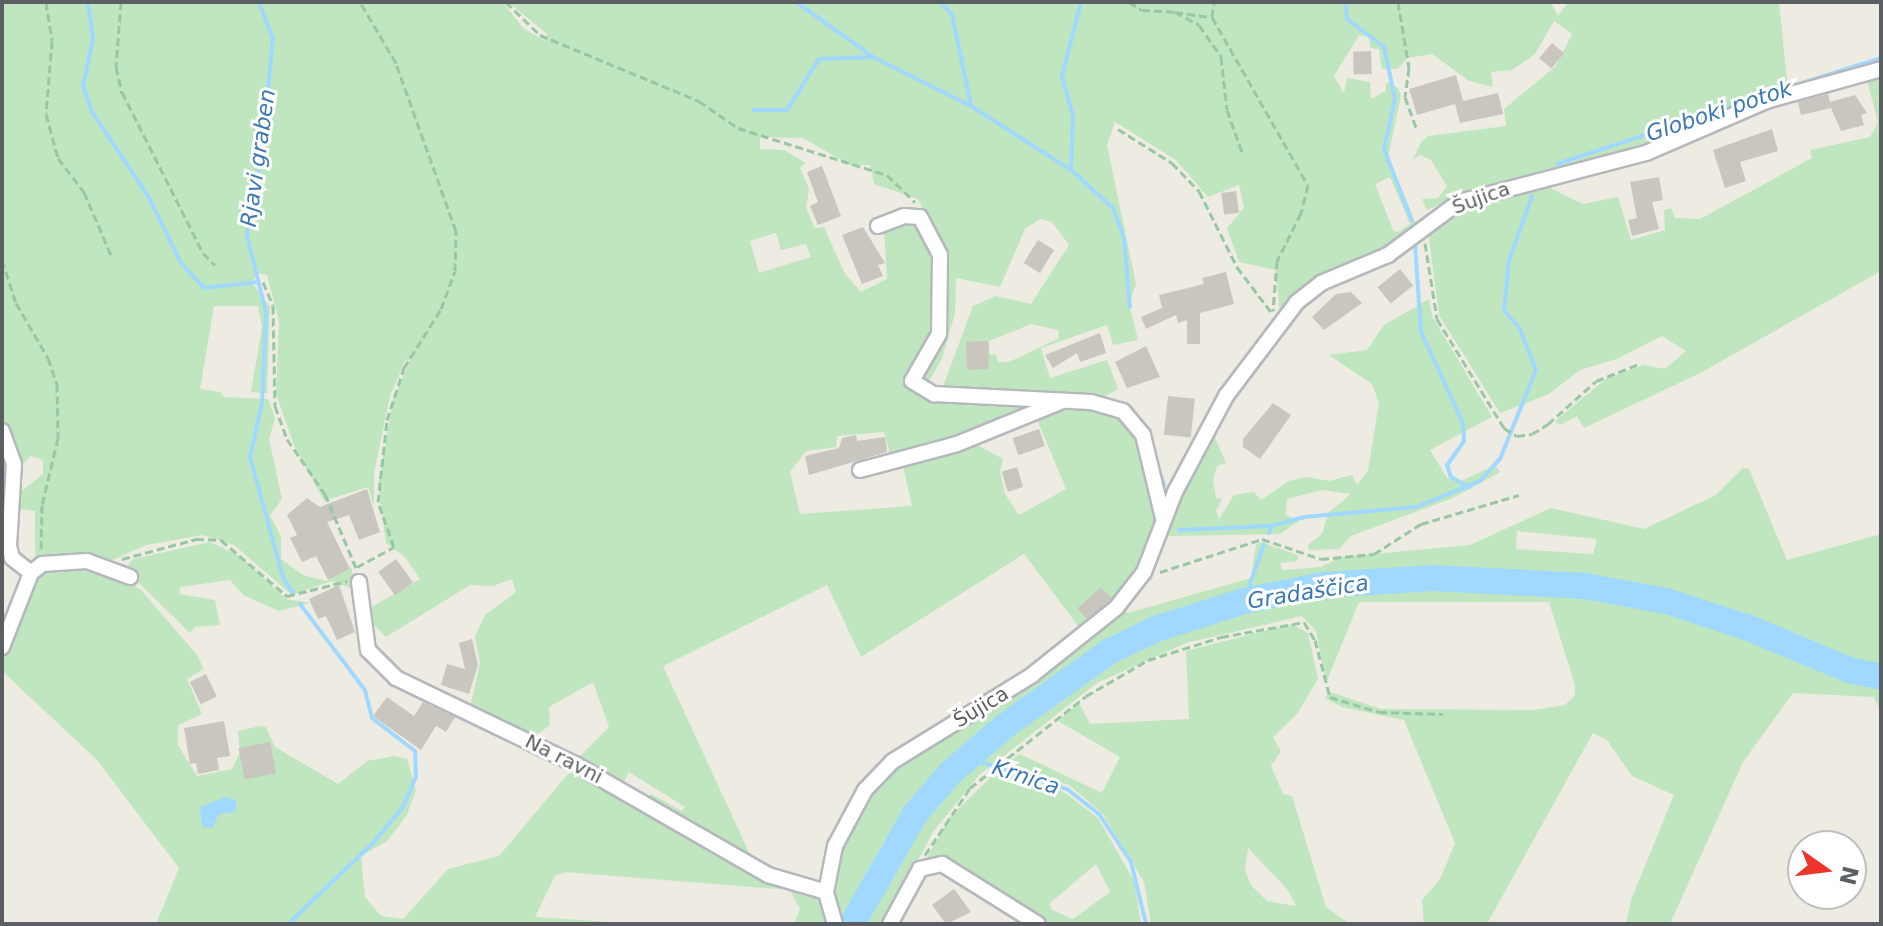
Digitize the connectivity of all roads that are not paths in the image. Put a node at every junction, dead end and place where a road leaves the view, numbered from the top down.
1 (1881, 69) edge
2 (878, 226) dead end
3 (1063, 401) junction
4 (2, 431) edge
5 (860, 470) dead end
6 (1163, 518) junction
7 (31, 573) junction
8 (358, 575) road end
9 (130, 577) dead end
10 (2, 647) edge
11 (826, 892) junction
12 (835, 924) edge
13 (890, 924) edge
14 (1038, 924) edge

1 - 6 street, Šujica
2 - 3 street
3 - 5 street
3 - 6 street
4 - 7 street
6 - 11 street, Šujica
7 - 9 street
7 - 10 street
8 - 11 street, Na ravni
11 - 12 street, Šujica
13 - 14 street

